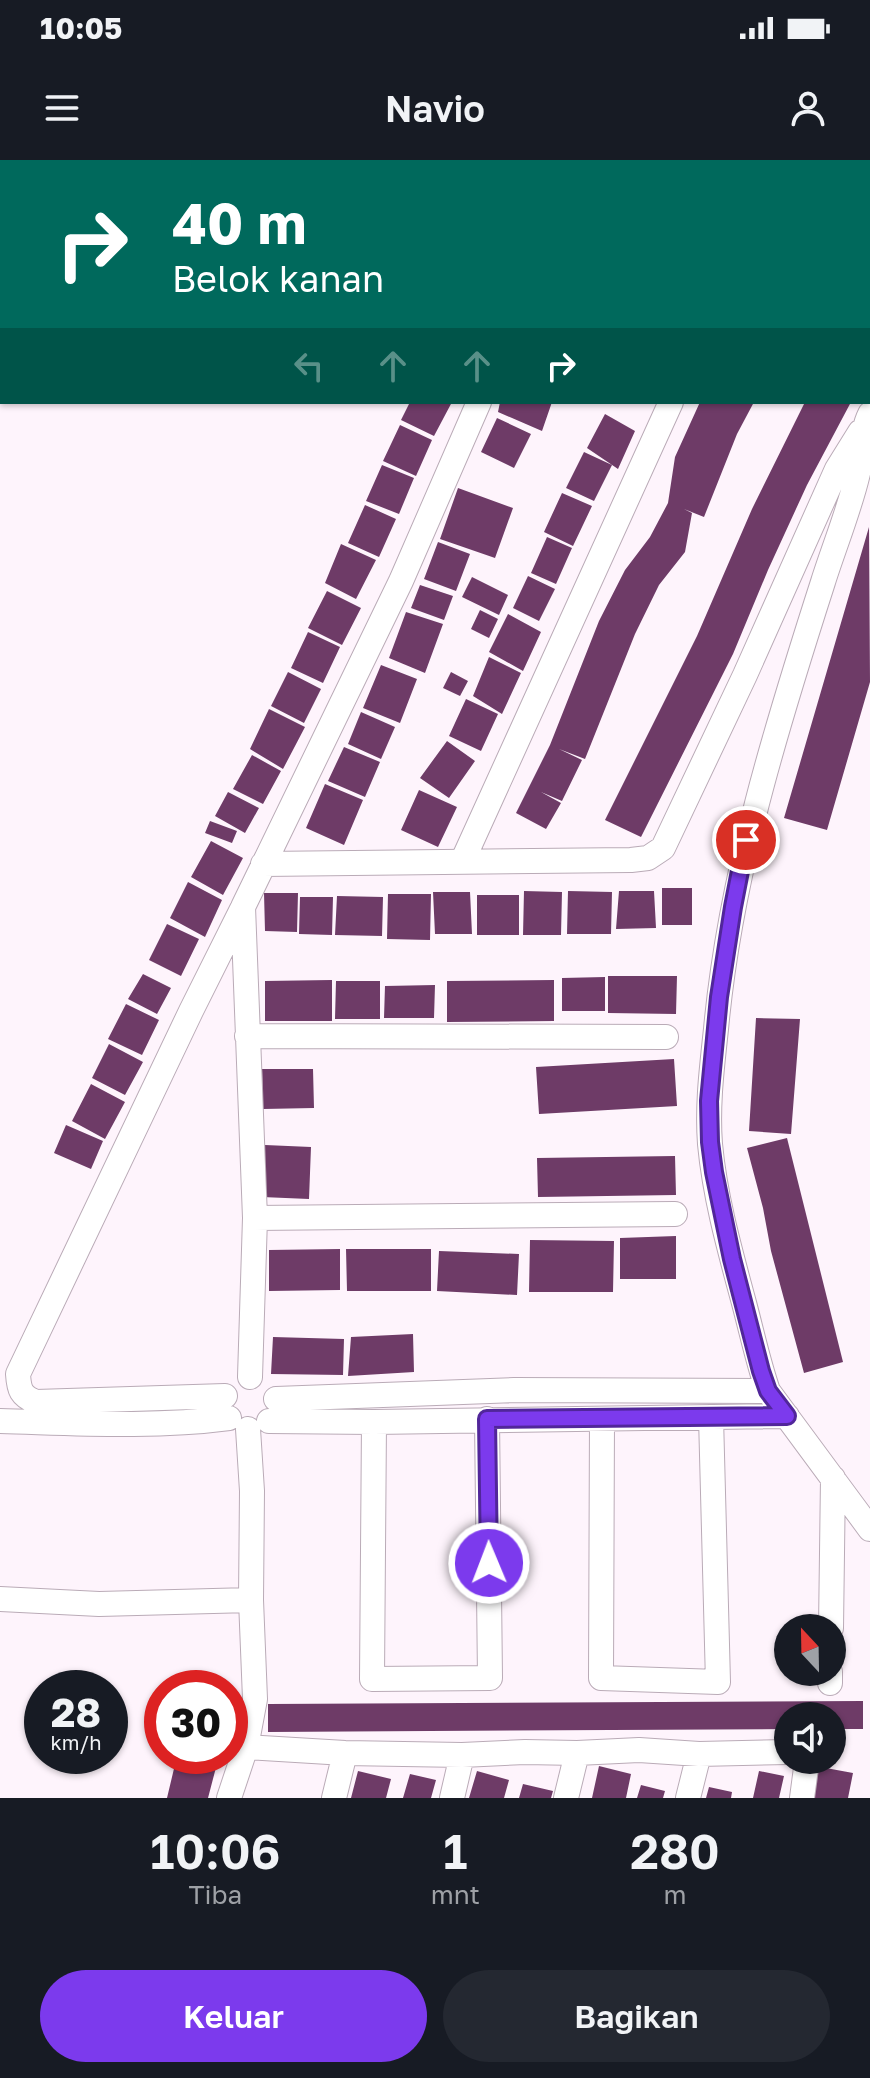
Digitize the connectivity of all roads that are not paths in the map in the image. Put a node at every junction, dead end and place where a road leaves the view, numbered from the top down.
1 (478, 404) edge
2 (662, 405) edge
3 (868, 418) edge
4 (463, 860) junction
5 (263, 864) junction
6 (243, 907) junction
7 (247, 1036) junction
8 (666, 1037) dead end
9 (675, 1214) dead end
10 (255, 1218) junction
11 (250, 1377) junction
12 (768, 1391) junction
13 (249, 1413) junction
14 (787, 1416) junction
15 (711, 1417) junction
16 (487, 1419) junction
17 (602, 1419) junction
18 (0, 1421) edge
19 (374, 1422) junction
20 (833, 1478) junction
21 (870, 1529) edge
22 (832, 1541) junction
23 (870, 1543) edge
24 (0, 1599) edge
25 (251, 1600) junction
26 (831, 1614) edge
27 (248, 1736) edge
28 (248, 1747) edge
29 (774, 1752) edge
30 (345, 1753) junction
31 (577, 1753) junction
32 (699, 1754) junction
33 (462, 1755) junction
34 (237, 1774) edge
35 (805, 1774) edge
36 (229, 1798) edge
37 (334, 1798) edge
38 (452, 1798) edge
39 (566, 1798) edge
40 (688, 1798) edge
41 (802, 1798) edge

1 - 5 street
2 - 4 street
3 - 4 street
3 - 12 street
4 - 5 street
5 - 6 street
6 - 7 street
6 - 13 street
7 - 8 street
7 - 10 street
9 - 10 street
10 - 11 street
11 - 13 street
11 - 13 street
12 - 13 street
12 - 14 street
13 - 18 street
13 - 19 street
13 - 25 street
14 - 15 street
14 - 20 street
15 - 17 street
15 - 17 street
16 - 17 street
16 - 19 street
16 - 19 street
20 - 21 street
20 - 22 street
22 - 23 street
22 - 26 street
24 - 25 street
25 - 27 street
28 - 30 street
29 - 32 street
30 - 33 street
30 - 37 street
31 - 32 street
31 - 33 street
31 - 39 street
32 - 40 street
33 - 38 street
34 - 36 street
35 - 41 street

